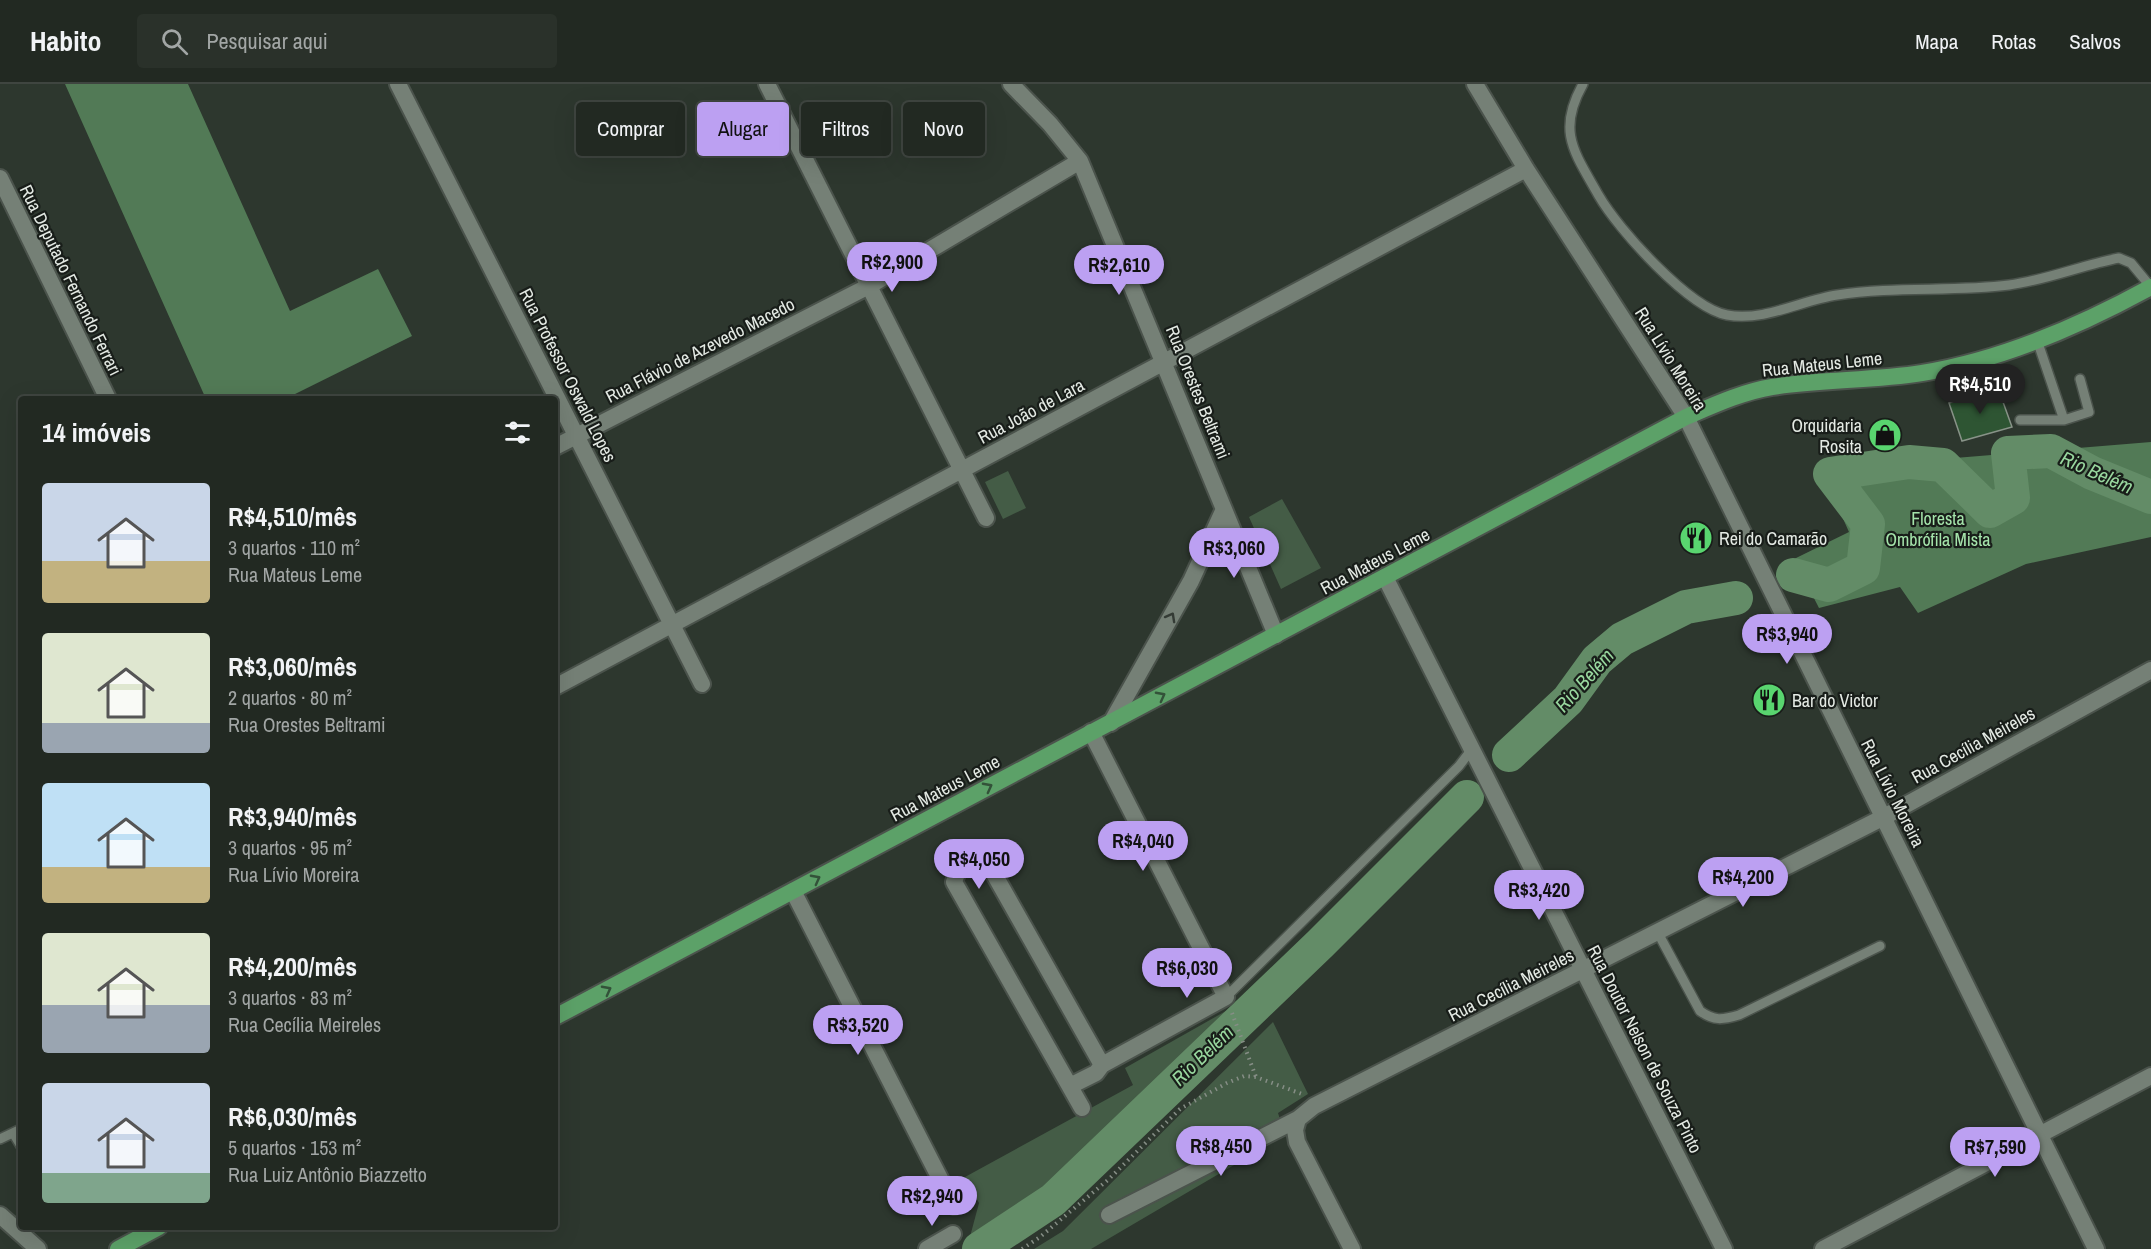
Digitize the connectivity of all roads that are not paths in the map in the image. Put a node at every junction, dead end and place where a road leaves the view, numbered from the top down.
1 (398, 84) edge
2 (767, 84) edge
3 (1011, 84) edge
4 (1475, 84) edge
5 (1583, 84) edge
6 (1080, 161) junction
7 (1526, 169) junction
8 (0, 178) edge
9 (869, 286) junction
10 (2151, 287) edge
11 (2037, 340) junction
12 (1165, 362) junction
13 (2079, 379) dead end
14 (107, 396) edge
15 (556, 396) edge
16 (558, 400) edge
17 (1686, 417) junction
18 (2020, 420) dead end
19 (2064, 420) junction
20 (576, 436) junction
21 (558, 445) edge
22 (962, 470) junction
23 (1224, 509) junction
24 (986, 518) dead end
25 (1385, 577) junction
26 (672, 625) junction
27 (1276, 635) junction
28 (2151, 670) edge
29 (702, 684) dead end
30 (558, 685) edge
31 (1111, 723) junction
32 (1091, 732) junction
33 (1472, 749) junction
34 (1884, 817) junction
35 (793, 891) junction
36 (1658, 933) junction
37 (1880, 946) dead end
38 (1583, 970) junction
39 (1226, 997) junction
40 (558, 1015) edge
41 (1102, 1065) junction
42 (2151, 1076) edge
43 (1070, 1086) junction
44 (1082, 1108) dead end
45 (1298, 1119) junction
46 (17, 1131) edge
47 (2038, 1136) junction
48 (0, 1139) edge
49 (954, 1206) dead end
50 (0, 1215) edge
51 (1109, 1215) dead end
52 (153, 1230) edge
53 (953, 1234) dead end
54 (38, 1249) edge
55 (118, 1249) edge
56 (927, 1249) edge
57 (1352, 1249) edge
58 (1724, 1249) edge
59 (1823, 1249) edge
60 (2096, 1249) edge

1 - 15 street, Rua Professor Oswald Lopes
2 - 9 street
3 - 6 street, Rua Orestes Beltrami
4 - 7 street, Rua Lívio Moreira
5 - 10 lane
6 - 9 street, Rua Flávio de Azevedo Macedo
6 - 12 street, Rua Orestes Beltrami
7 - 12 street, Rua João de Lara
7 - 17 street, Rua Lívio Moreira
8 - 14 street, Rua Deputado Fernando Ferrari
9 - 20 street, Rua Flávio de Azevedo Macedo
9 - 22 street
10 - 11 main road, Rua Mateus Leme
11 - 17 main road, Rua Mateus Leme
11 - 19 lane
12 - 22 street, Rua João de Lara
12 - 23 street, Rua Orestes Beltrami
13 - 19 lane
16 - 20 street, Rua Professor Oswald Lopes
17 - 25 main road, Rua Mateus Leme
17 - 34 street, Rua Lívio Moreira
18 - 19 lane
20 - 21 street, Rua Flávio de Azevedo Macedo
20 - 26 street, Rua Professor Oswald Lopes
22 - 24 street
22 - 26 street, Rua João de Lara
23 - 27 street, Rua Orestes Beltrami
31 -> 23 street
25 - 27 main road, Rua Mateus Leme
25 - 33 street, Rua Doutor Nelson de Souza Pinto
26 - 29 street, Rua Professor Oswald Lopes
26 - 30 street, Rua João de Lara
31 -> 27 main road, Rua Mateus Leme
28 - 34 street, Rua Cecília Meireles
31 - 32 main road, Rua Mateus Leme
35 -> 32 main road, Rua Mateus Leme
32 - 39 street
33 - 38 street, Rua Doutor Nelson de Souza Pinto
33 - 39 lane
34 - 36 street, Rua Cecília Meireles
34 - 47 street, Rua Lívio Moreira
40 -> 35 main road, Rua Mateus Leme
35 - 49 street
36 - 37 lane
36 - 38 street, Rua Cecília Meireles
38 - 45 street, Rua Cecília Meireles
38 - 58 street, Rua Doutor Nelson de Souza Pinto
39 - 41 street
41 - 43 street
41 - 43 street
42 - 47 street
43 - 44 street
45 - 51 street, Rua Cecília Meireles
45 - 57 street
46 - 48 lane
47 - 59 street
47 - 60 street, Rua Lívio Moreira
50 - 54 street
52 - 55 main road
53 - 56 street

